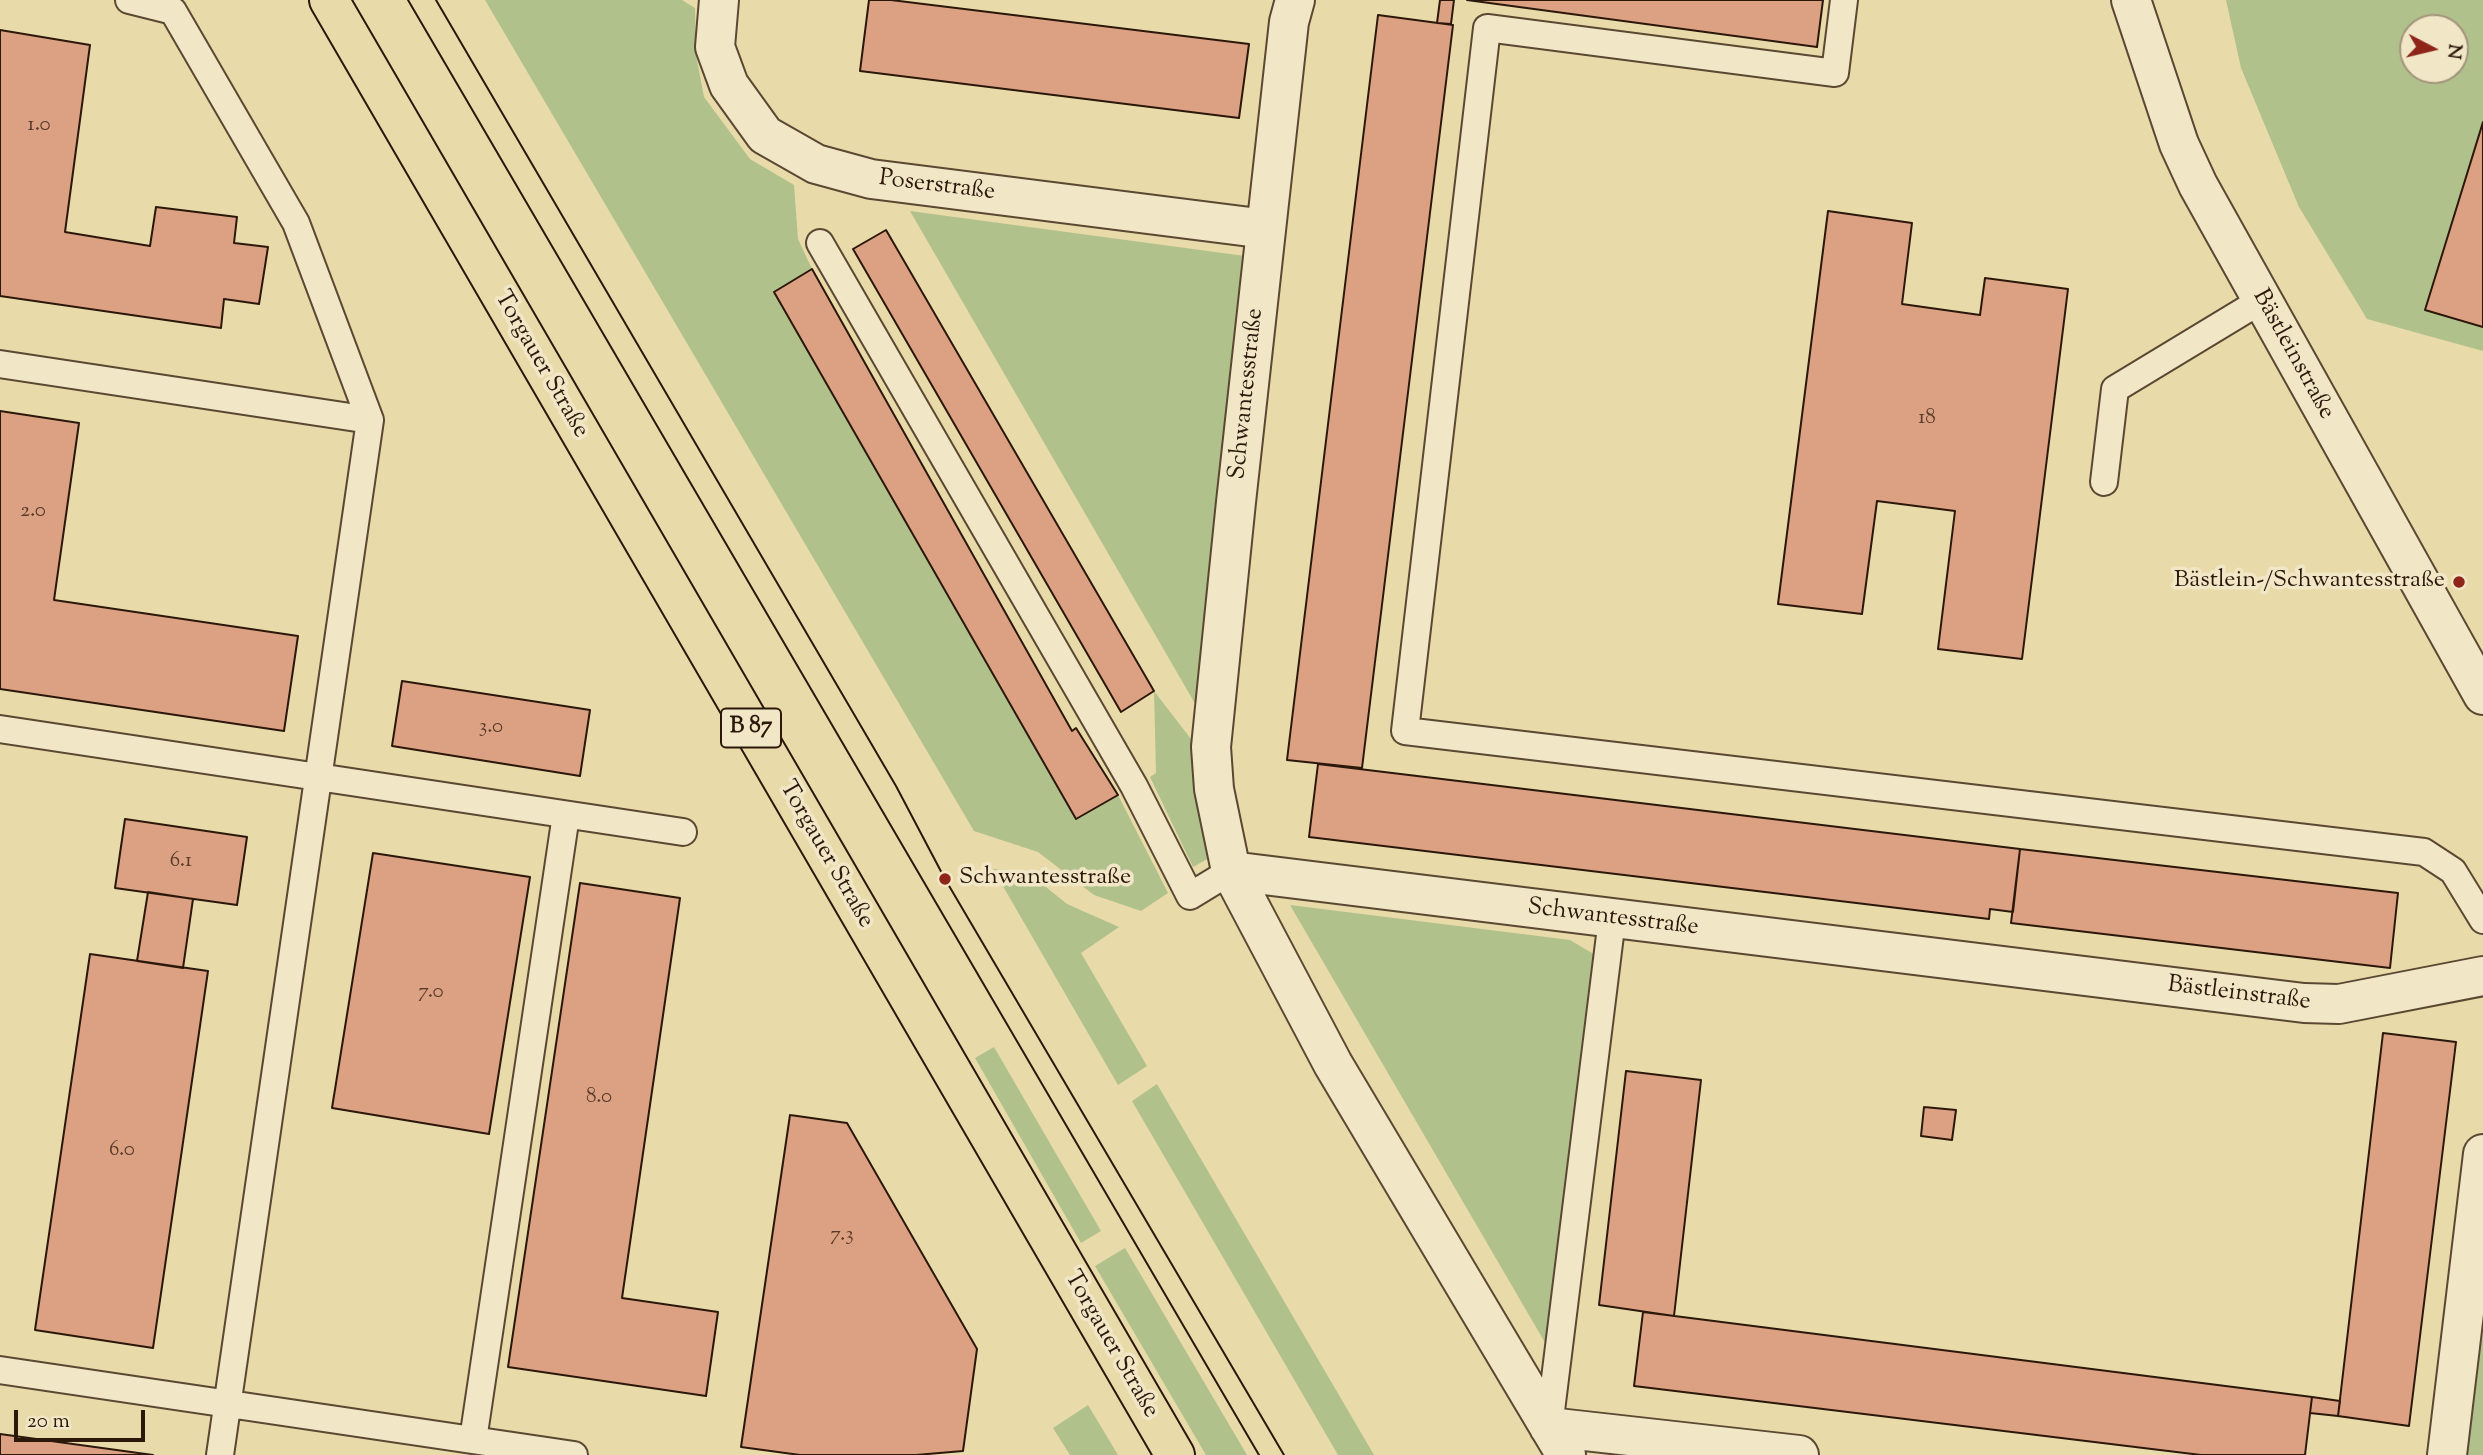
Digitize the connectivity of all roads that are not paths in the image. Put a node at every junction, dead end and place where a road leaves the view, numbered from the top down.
1 (129, 0) edge
2 (329, 0) edge
3 (719, 0) edge
4 (1295, 0) edge
5 (1844, 0) edge
6 (2131, 0) edge
7 (1266, 229) junction
8 (820, 243) dead end
9 (2262, 300) junction
10 (0, 364) edge
11 (370, 420) junction
12 (2104, 482) dead end
13 (2483, 695) edge
14 (0, 729) edge
15 (319, 778) junction
16 (566, 815) junction
17 (683, 832) dead end
18 (1231, 871) junction
19 (1612, 919) junction
20 (2483, 920) edge
21 (1994, 964) joint
22 (2483, 976) edge
23 (2483, 1154) edge
24 (0, 1370) edge
25 (227, 1404) junction
26 (1557, 1441) edge
27 (487, 1446) edge
28 (220, 1455) edge
29 (574, 1455) edge
30 (1175, 1455) edge
31 (1798, 1455) edge
32 (2447, 1455) edge

1 - 11 lane
2 - 30 main road, Torgauer Straße / B 87
3 - 7 street, Poserstraße
4 - 7 street, Schwantesstraße
5 - 20 lane
6 - 9 street, Bästleinstraße
7 - 18 street, Schwantesstraße
8 - 18 lane
9 - 12 lane
9 - 13 street, Bästleinstraße
10 - 11 lane
11 - 15 lane
14 - 15 lane
15 - 16 lane
15 - 25 lane
16 - 17 lane
16 - 27 lane
18 - 19 street, Schwantesstraße
18 - 26 street, Schwantesstraße
19 - 21 street, Schwantesstraße
19 - 26 lane
21 - 22 street, Bästleinstraße
23 - 32 street
24 - 25 lane
25 - 27 lane
25 - 28 lane
26 - 31 street
27 - 29 lane

